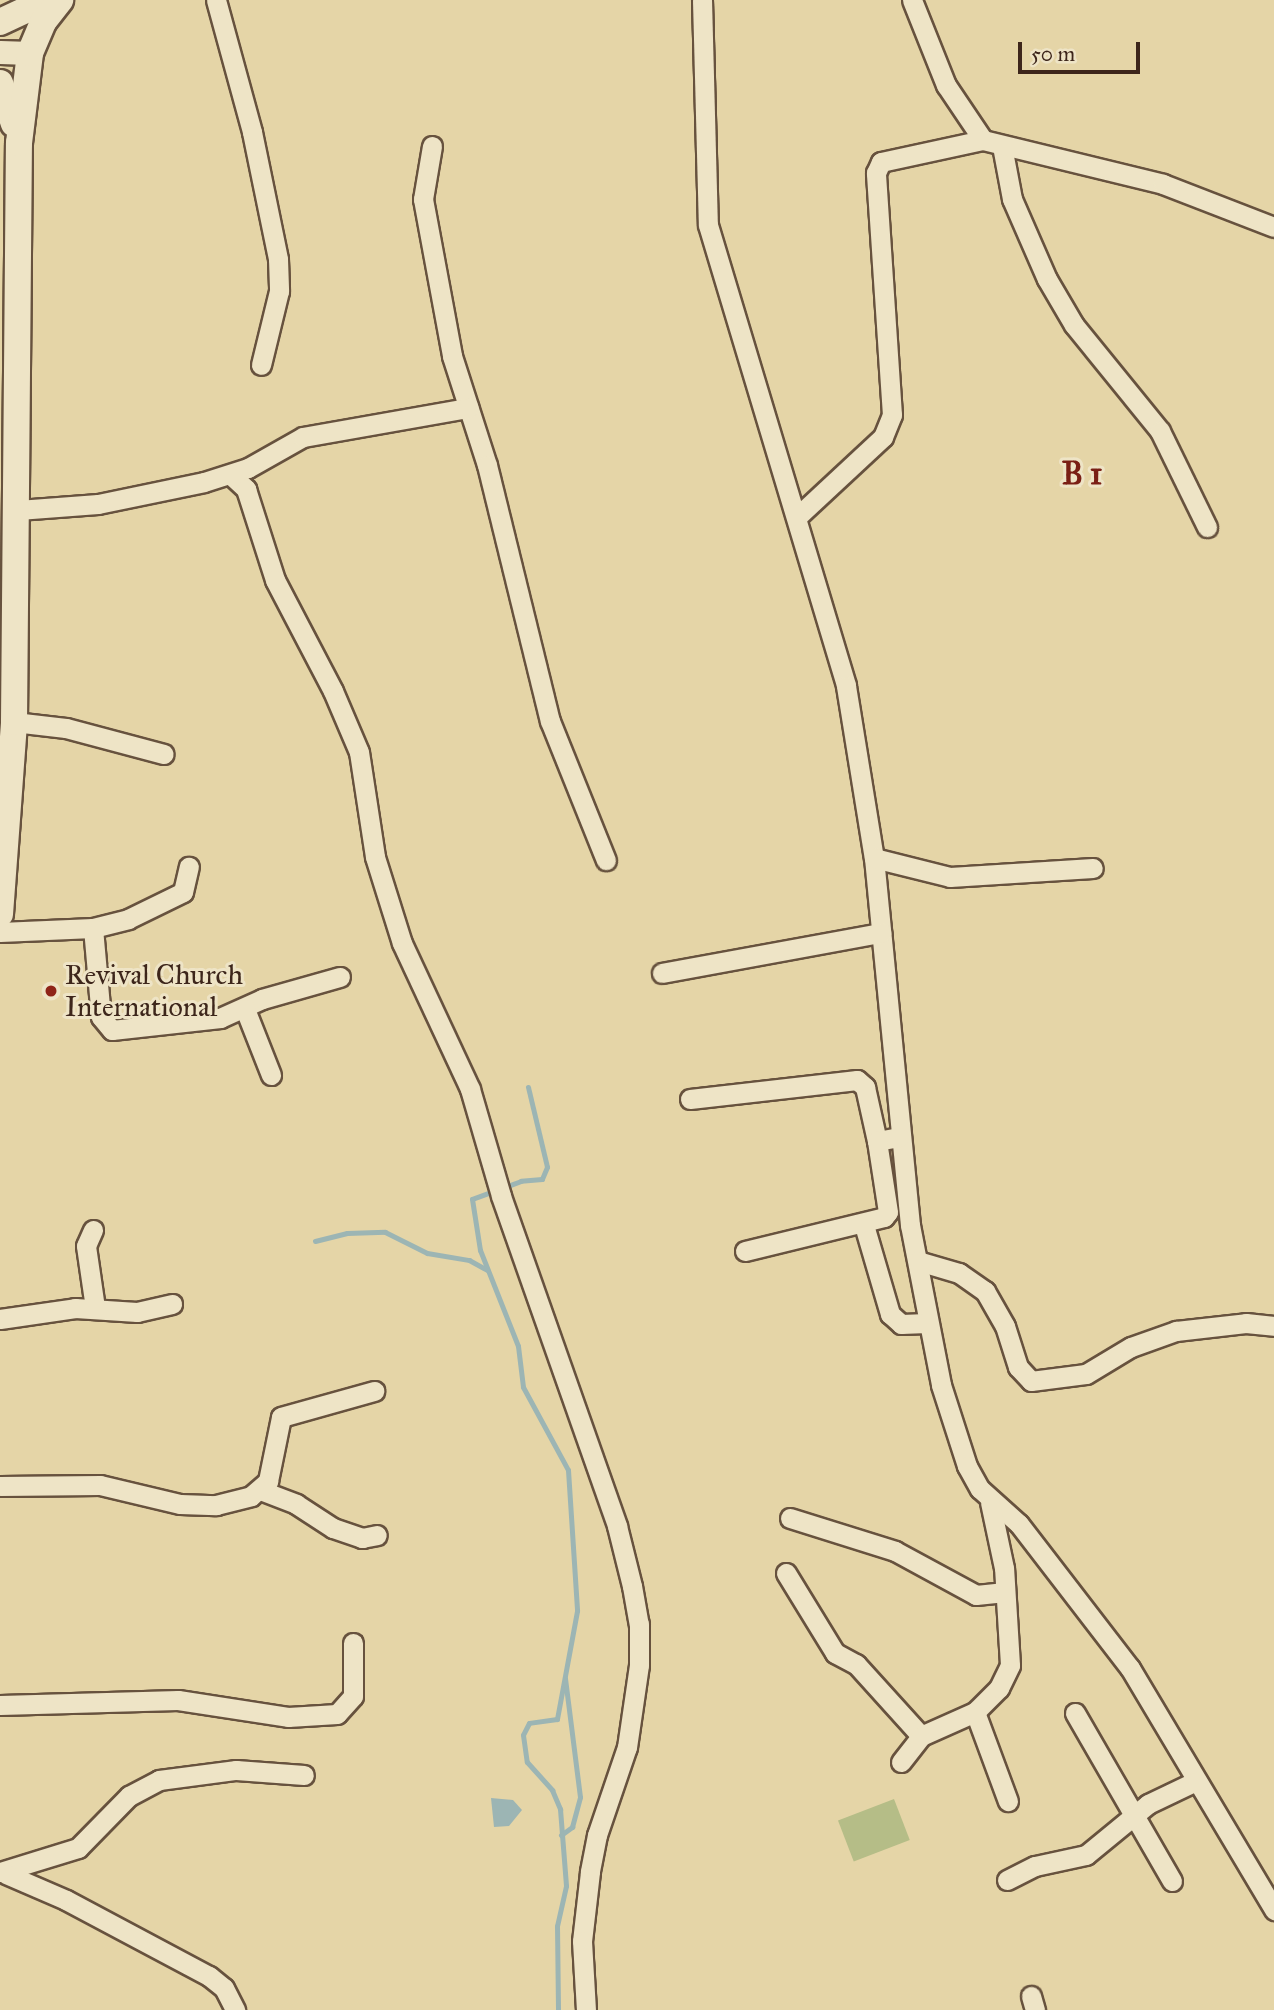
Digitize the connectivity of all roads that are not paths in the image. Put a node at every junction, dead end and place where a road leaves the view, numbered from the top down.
1 (47, 0) edge
2 (60, 0) edge
3 (216, 0) edge
4 (702, 0) edge
5 (912, 0) edge
6 (0, 22) edge
7 (0, 52) edge
8 (30, 53) junction
9 (0, 82) edge
10 (983, 140) junction
11 (19, 142) junction
12 (432, 146) dead end
13 (1002, 146) junction
14 (1274, 228) edge
15 (261, 365) dead end
16 (468, 408) junction
17 (231, 475) junction
18 (18, 510) junction
19 (798, 516) junction
20 (1207, 527) dead end
21 (14, 722) junction
22 (164, 754) dead end
23 (874, 858) junction
24 (606, 860) dead end
25 (2, 862) edge
26 (189, 867) dead end
27 (1093, 868) dead end
28 (0, 914) edge
29 (93, 928) junction
30 (0, 932) edge
31 (881, 933) junction
32 (662, 973) dead end
33 (340, 977) dead end
34 (245, 1009) junction
35 (271, 1075) dead end
36 (690, 1099) dead end
37 (899, 1137) junction
38 (877, 1141) junction
39 (864, 1225) junction
40 (93, 1230) dead end
41 (745, 1251) dead end
42 (918, 1261) junction
43 (172, 1304) dead end
44 (94, 1308) junction
45 (0, 1320) edge
46 (928, 1324) junction
47 (1274, 1326) edge
48 (374, 1391) dead end
49 (0, 1486) edge
50 (260, 1490) junction
51 (990, 1502) junction
52 (790, 1518) dead end
53 (377, 1535) dead end
54 (786, 1573) dead end
55 (1004, 1592) junction
56 (353, 1643) dead end
57 (0, 1704) edge
58 (975, 1713) junction
59 (1075, 1713) dead end
60 (921, 1736) junction
61 (901, 1762) dead end
62 (304, 1775) dead end
63 (1194, 1782) junction
64 (1008, 1801) dead end
65 (1135, 1814) junction
66 (3, 1873) edge
67 (1007, 1880) dead end
68 (1172, 1881) dead end
69 (1274, 1910) edge
70 (234, 2010) edge
71 (586, 2010) edge

1 - 6 main road
2 - 8 main road
3 - 15 street
4 - 19 street
5 - 10 street
7 - 8 street
8 - 11 main road
9 - 11 main road
10 - 13 street
10 - 19 street
11 - 18 main road
12 - 16 street
13 - 14 street
13 - 20 street
16 - 17 street
16 - 24 street
17 - 18 street
17 - 71 street
18 - 21 main road
19 - 23 street
21 - 22 street
21 - 25 main road
23 - 27 street
23 - 31 street
25 - 28 main road
26 - 29 street
29 - 30 street
29 - 34 street
31 - 32 street
31 - 37 street
33 - 34 street
34 - 35 street
36 - 38 street
37 - 38 street
37 - 42 street
38 - 39 street
39 - 41 street
39 - 46 street
40 - 44 street
42 - 46 street
42 - 47 street
43 - 44 street
44 - 45 street
46 - 51 street
48 - 50 street
49 - 50 street
50 - 53 street
51 - 55 street
51 - 63 street
52 - 55 street
54 - 60 street
55 - 58 street
56 - 57 street
58 - 60 street
58 - 64 street
59 - 65 street
60 - 61 street
62 - 66 street
63 - 65 street
63 - 69 street
65 - 67 street
65 - 68 street
66 - 70 street

